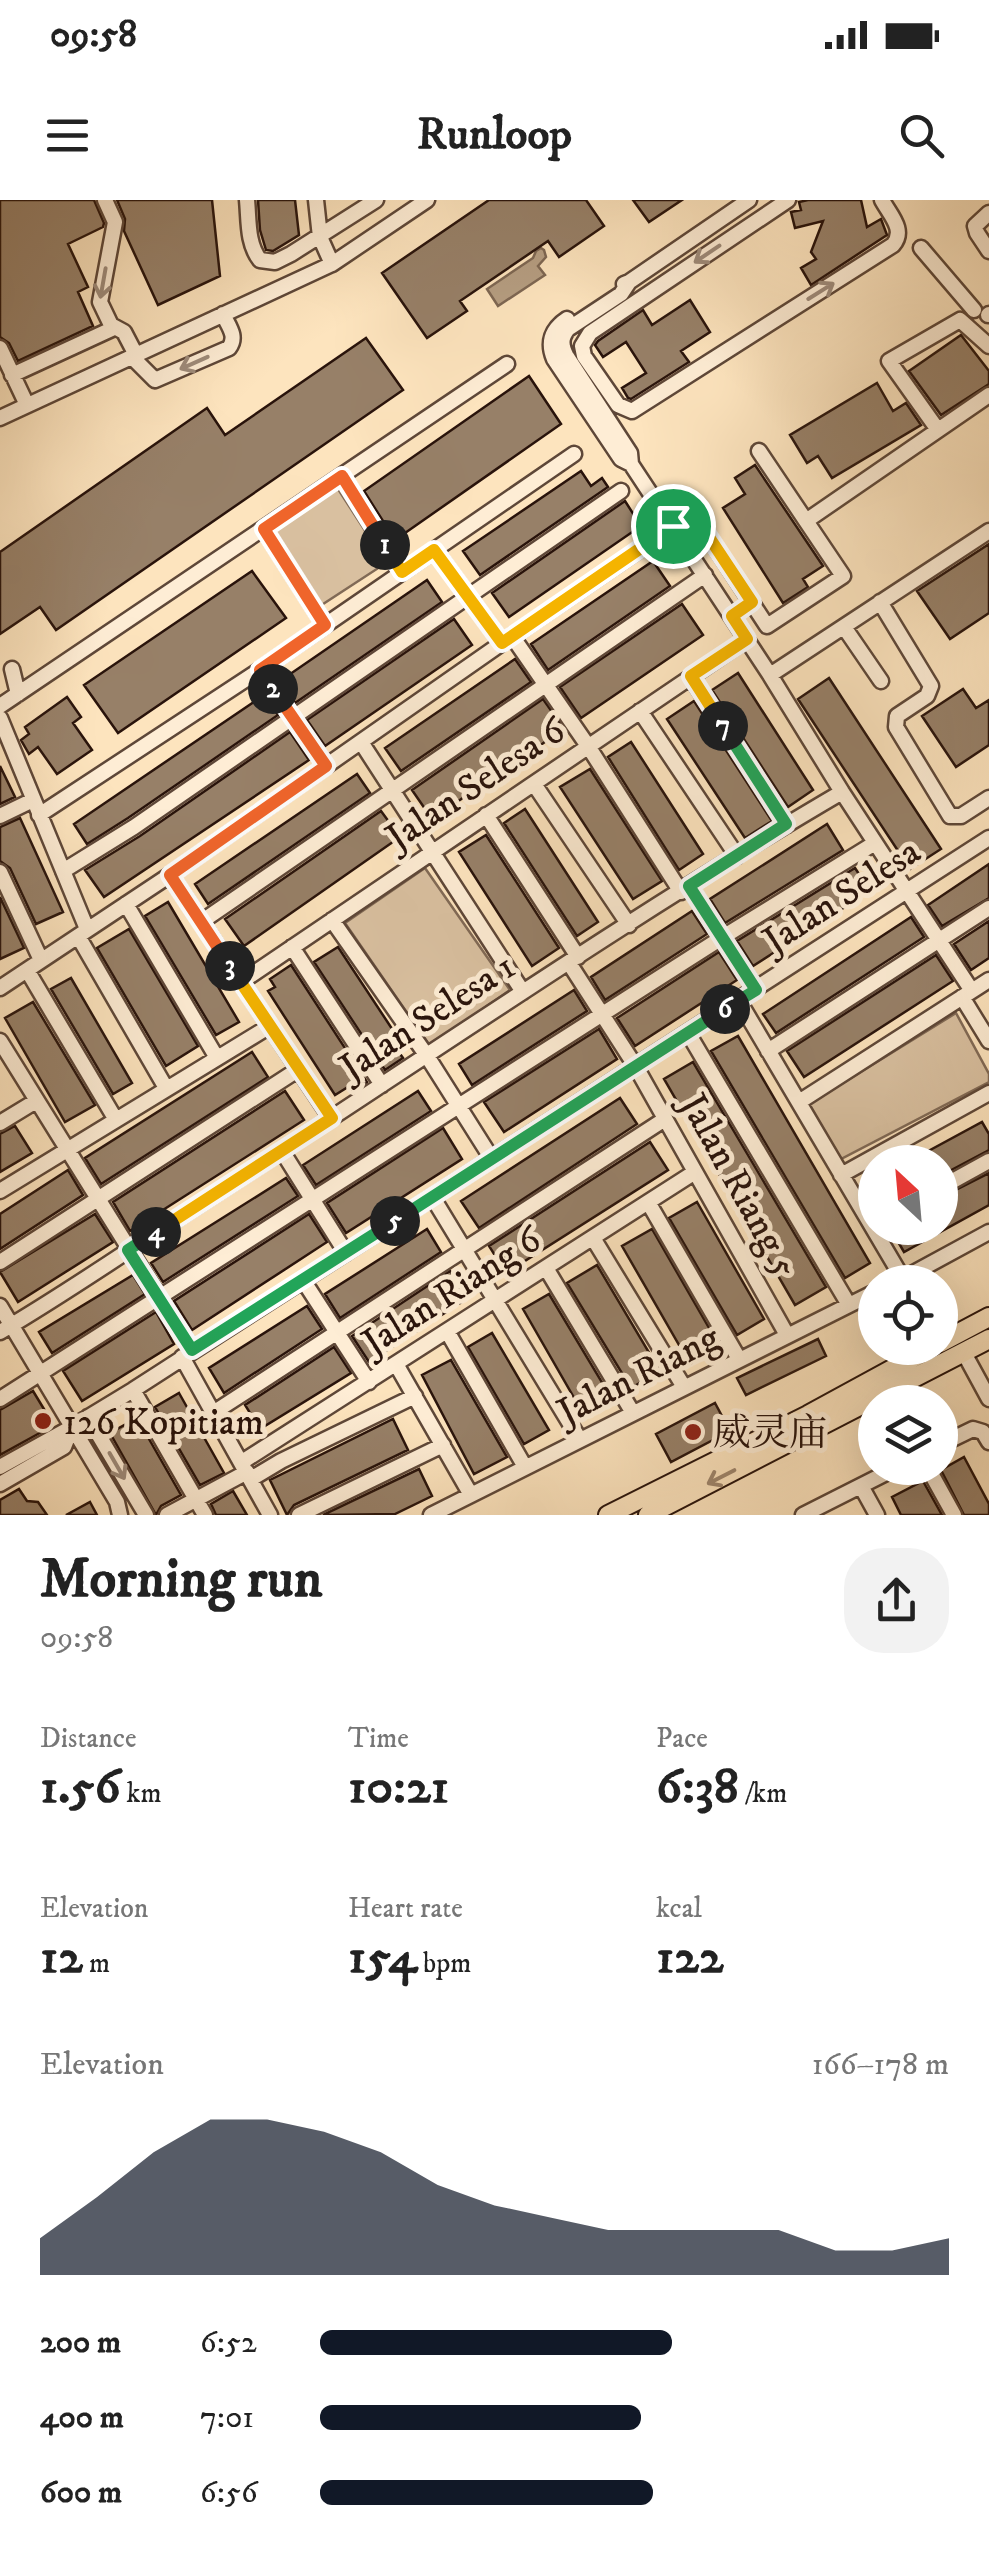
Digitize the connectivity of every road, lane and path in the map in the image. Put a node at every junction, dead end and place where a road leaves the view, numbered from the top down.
1 (105, 200) edge
2 (247, 200) edge
3 (316, 200) edge
4 (376, 200) edge
5 (427, 200) edge
6 (749, 200) edge
7 (788, 200) edge
8 (882, 200) edge
9 (989, 213) edge
10 (320, 237) junction
11 (920, 248) dead end
12 (989, 251) edge
13 (332, 264) junction
14 (222, 314) junction
15 (985, 314) edge
16 (960, 320) junction
17 (114, 328) junction
18 (989, 346) edge
19 (0, 348) edge
20 (134, 356) junction
21 (508, 364) dead end
22 (12, 375) junction
23 (989, 395) edge
24 (27, 405) junction
25 (0, 418) edge
26 (938, 430) junction
27 (759, 451) dead end
28 (574, 454) dead end
29 (342, 476) junction
30 (621, 491) dead end
31 (806, 521) junction
32 (673, 526) junction
33 (264, 529) junction
34 (989, 531) edge
35 (434, 550) junction
36 (402, 572) junction
37 (705, 575) junction
38 (468, 596) junction
39 (752, 602) junction
40 (880, 602) junction
41 (732, 616) junction
42 (325, 625) junction
43 (844, 627) junction
44 (507, 639) junction
45 (747, 639) junction
46 (12, 668) dead end
47 (260, 670) junction
48 (691, 676) junction
49 (770, 676) junction
50 (882, 681) dead end
51 (545, 685) junction
52 (18, 694) junction
53 (0, 706) edge
54 (640, 711) junction
55 (293, 717) junction
56 (0, 718) edge
57 (361, 742) junction
58 (588, 746) junction
59 (326, 766) junction
60 (534, 784) junction
61 (394, 791) junction
62 (842, 792) junction
63 (989, 798) edge
64 (36, 808) junction
65 (486, 815) junction
66 (0, 816) edge
67 (786, 824) junction
68 (989, 838) edge
69 (875, 843) junction
70 (434, 851) junction
71 (736, 856) junction
72 (63, 871) junction
73 (0, 872) edge
74 (170, 875) junction
75 (685, 889) junction
76 (906, 892) junction
77 (126, 904) junction
78 (989, 908) edge
79 (332, 920) junction
80 (201, 922) junction
81 (629, 925) junction
82 (83, 932) junction
83 (723, 937) junction
84 (940, 941) junction
85 (292, 947) junction
86 (41, 960) junction
87 (573, 960) junction
88 (27, 970) junction
89 (989, 980) edge
90 (241, 982) junction
91 (0, 988) edge
92 (756, 990) junction
93 (523, 992) junction
94 (967, 994) junction
95 (739, 1001) junction
96 (602, 1014) junction
97 (270, 1026) junction
98 (688, 1033) junction
99 (989, 1040) edge
100 (1, 1046) edge
101 (768, 1051) junction
102 (427, 1056) junction
103 (217, 1058) junction
104 (636, 1067) junction
105 (298, 1068) junction
106 (382, 1085) junction
107 (166, 1088) junction
108 (988, 1096) edge
109 (36, 1101) junction
110 (799, 1102) junction
111 (459, 1106) junction
112 (332, 1118) junction
113 (665, 1119) junction
114 (116, 1120) junction
115 (0, 1123) edge
116 (66, 1151) junction
117 (282, 1151) junction
118 (492, 1159) junction
119 (989, 1161) edge
120 (695, 1172) junction
121 (842, 1175) junction
122 (958, 1178) edge
123 (0, 1191) edge
124 (432, 1198) junction
125 (97, 1199) junction
126 (312, 1200) junction
127 (858, 1201) edge
128 (648, 1202) junction
129 (989, 1232) edge
130 (592, 1238) junction
131 (128, 1250) junction
132 (466, 1250) junction
133 (346, 1253) junction
134 (0, 1262) edge
135 (928, 1265) edge
136 (546, 1268) junction
137 (303, 1280) junction
138 (159, 1299) junction
139 (496, 1300) junction
140 (858, 1300) edge
141 (848, 1305) junction
142 (0, 1306) edge
143 (6, 1328) edge
144 (447, 1331) junction
145 (336, 1334) junction
146 (787, 1336) junction
147 (973, 1337) edge
148 (187, 1354) junction
149 (739, 1360) junction
150 (396, 1364) junction
151 (900, 1365) edge
152 (41, 1374) junction
153 (368, 1382) junction
154 (684, 1387) junction
155 (133, 1390) junction
156 (415, 1396) junction
157 (0, 1399) edge
158 (989, 1399) edge
159 (213, 1413) junction
160 (633, 1413) junction
161 (88, 1417) junction
162 (72, 1427) junction
163 (958, 1436) edge
164 (580, 1440) junction
165 (989, 1442) edge
166 (443, 1445) junction
167 (0, 1467) edge
168 (525, 1468) junction
169 (247, 1471) junction
170 (0, 1484) edge
171 (937, 1485) edge
172 (861, 1486) joint
173 (472, 1494) junction
174 (196, 1499) junction
175 (118, 1509) edge
176 (130, 1515) edge
177 (146, 1515) edge
178 (167, 1515) edge
179 (205, 1515) edge
180 (270, 1515) edge
181 (299, 1515) edge
182 (431, 1515) edge
183 (608, 1515) edge
184 (648, 1515) edge
185 (803, 1515) edge
186 (876, 1515) edge
187 (954, 1515) edge

1 -> 17 street
2 - 10 street
3 - 10 street
4 - 10 street
5 - 13 street
6 - 32 street
7 -> 8 street
9 - 12 street
10 - 13 street
11 - 15 street
13 - 14 street
14 - 20 street
14 -> 20 street
15 - 16 street
16 - 18 street
16 - 26 street
17 - 20 street
17 - 22 street
19 - 22 street
20 - 24 street
21 - 29 street
22 - 24 street
23 - 26 street
24 - 25 street
26 - 31 street
27 - 31 street
28 - 35 street
29 - 33 street
29 - 36 street
30 - 38 street
31 - 39 street
32 - 37 street
32 - 39 street
32 - 44 street
33 - 42 street
33 - 52 street
34 - 40 street
35 - 36 street
35 - 38 street
36 - 42 street
37 - 41 street
37 - 51 street
38 - 44 street
38 - 55 street
39 - 41 street
40 - 43 street
40 - 63 street
41 - 45 street
42 - 47 street
43 - 49 street
43 - 50 street
44 - 51 street
44 - 57 street
45 - 48 street, Jalan Selesa 6
45 - 49 street
46 - 52 street
47 - 55 street
47 - 64 street
48 - 54 street, Jalan Selesa 6
48 - 67 street
49 - 62 street
51 - 58 street
51 - 61 street
52 - 53 street
54 - 58 street, Jalan Selesa 6
54 - 71 street
55 - 59 street
55 - 72 street
56 - 64 street
57 - 59 street
57 - 61 street
58 - 60 street, Jalan Selesa 6
58 - 75 street
59 - 74 street
60 - 65 street, Jalan Selesa 6
60 - 81 street
61 - 70 street
61 - 80 street
62 - 67 street, Jalan Selesa 1
62 - 69 street
64 - 66 street
64 - 72 street
65 - 70 street, Jalan Selesa 6
65 - 87 street, Jalan Riang 5
67 - 71 street, Jalan Selesa 1
68 - 76 street, Jalan Selesa
69 - 76 street
69 - 83 street
70 - 79 street, Jalan Selesa 6
70 - 93 street
71 - 75 street, Jalan Selesa 1
72 - 82 street
73 - 86 street
74 - 77 street
74 - 80 street
75 - 81 street, Jalan Selesa 1
75 - 83 street
76 - 84 street
76 - 92 street, Jalan Selesa
77 - 82 street
77 - 103 street
78 - 84 street
79 - 85 street, Jalan Selesa 6
79 - 102 street
80 - 90 street
81 - 87 street, Jalan Selesa 1
82 - 86 street
82 - 107 street
83 - 92 street
83 - 96 street
84 - 94 street
84 - 101 street
85 - 90 street, Jalan Selesa 6
85 - 106 street
86 - 88 street
87 - 93 street, Jalan Selesa 1
87 - 96 street, Jalan Riang 5
88 - 91 street
88 - 114 street
89 - 94 street
90 - 97 street
92 - 95 street, Jalan Selesa
93 - 102 street, Jalan Selesa 1
94 - 99 street
94 - 110 street
95 - 98 street, Jalan Selesa
95 - 101 street
96 - 104 street, Jalan Riang 5
96 - 111 street
97 - 103 street
97 - 105 street
98 - 104 street, Jalan Selesa
98 - 141 street
100 - 109 street
101 - 110 street
102 - 106 street, Jalan Selesa 1
102 - 111 street
103 - 107 street
104 - 113 street, Jalan Riang 5
104 - 118 street, Jalan Selesa
105 - 112 street
105 - 125 street
106 - 112 street, Jalan Selesa 1
107 - 114 street
108 - 121 street
109 - 115 street
109 - 116 street
110 - 121 street
111 - 118 street
111 - 126 street
112 - 117 street, Jalan Selesa 1
113 - 120 street, Jalan Riang 5
113 - 132 street
114 - 116 street
116 - 123 street
116 - 125 street
117 - 126 street
117 - 131 street, Jalan Selesa 1
118 - 124 street, Jalan Selesa
119 - 122 street
120 - 128 street, Jalan Riang 6
120 - 146 street, Jalan Riang 5
121 - 127 street
124 - 132 street
124 - 133 street, Jalan Selesa
125 - 131 street
125 - 134 street
126 - 133 street
126 - 138 street
128 - 130 street, Jalan Riang 6
128 - 149 street
129 - 135 street
130 - 136 street, Jalan Riang 6
130 - 154 street
131 - 138 street
131 - 143 street, Jalan Selesa 1
132 - 139 street
132 - 145 street
133 - 137 street, Jalan Selesa
136 - 139 street, Jalan Riang 6
136 - 160 street
137 - 145 street
137 - 148 street, Jalan Selesa
138 - 148 street
138 - 152 street
139 - 144 street, Jalan Riang 6
139 - 164 street
140 - 141 street, Jalan Riang
141 - 146 street, Jalan Riang
142 - 143 street
143 - 152 street
144 - 150 street, Jalan Riang 6
144 - 168 street
145 - 153 street
145 - 159 street
146 - 149 street, Jalan Riang
147 - 158 street
147 -> 184 main road
148 - 155 street, Jalan Selesa
148 - 159 street
149 - 154 street, Jalan Riang
150 - 153 street, Jalan Riang 6
150 - 156 street
151 - 183 main road
152 - 157 street
152 - 162 street
153 - 169 street, Jalan Riang 6
154 - 160 street, Jalan Riang
155 - 161 street, Jalan Selesa
155 - 174 street
156 - 166 street
156 - 169 street, Jalan Riang 6
159 - 169 street
160 - 164 street, Jalan Riang
161 - 162 street, Jalan Selesa
161 -> 177 street
162 - 167 street, Jalan Selesa
162 - 170 street, Jalan Selesa
162 - 175 street
163 - 165 street
164 - 168 street, Jalan Riang
166 - 173 street
166 - 181 street
168 - 173 street, Jalan Riang
169 - 174 street
169 - 180 street
171 - 187 street
172 - 185 street
172 - 186 street
173 - 182 street, Jalan Riang
174 - 178 street
174 - 179 street
175 - 176 street

